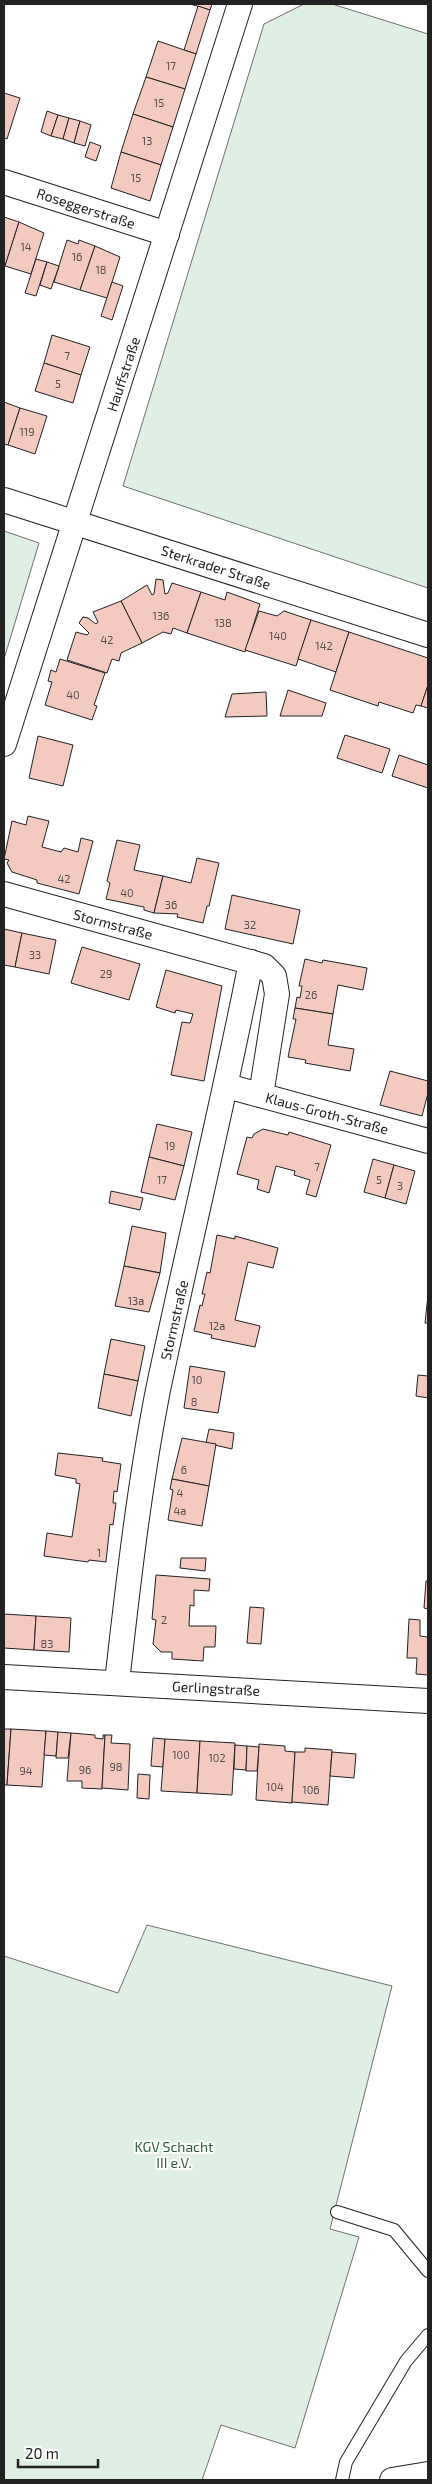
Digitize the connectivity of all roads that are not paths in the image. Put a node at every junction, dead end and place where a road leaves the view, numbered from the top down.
1 (240, 4) edge
2 (4, 182) edge
3 (168, 234) junction
4 (4, 500) edge
5 (76, 523) junction
6 (428, 634) edge
7 (4, 744) edge
8 (4, 894) edge
9 (250, 962) junction
10 (227, 1086) junction
11 (261, 1095) junction
12 (428, 1141) edge
13 (4, 1677) edge
14 (117, 1682) junction
15 (428, 1701) edge
16 (337, 2212) dead end
17 (428, 2271) edge
18 (428, 2335) edge
19 (428, 2474) edge
20 (342, 2480) edge
21 (392, 2480) edge

1 - 3 street, Hauffstraße
2 - 3 street, Roseggerstraße
3 - 5 street, Hauffstraße
4 - 5 street, Sterkrader Straße
5 - 6 street, Sterkrader Straße
5 - 7 street, Hauffstraße
8 - 9 street, Stormstraße
9 - 10 street, Stormstraße
9 - 11 street, Stormstraße
10 - 11 street, Klaus-Groth-Straße
10 - 14 street, Stormstraße
11 - 12 street, Klaus-Groth-Straße
13 - 14 street, Gerlingstraße
14 - 15 street, Gerlingstraße
16 - 17 lane
18 - 20 lane
19 - 21 street

